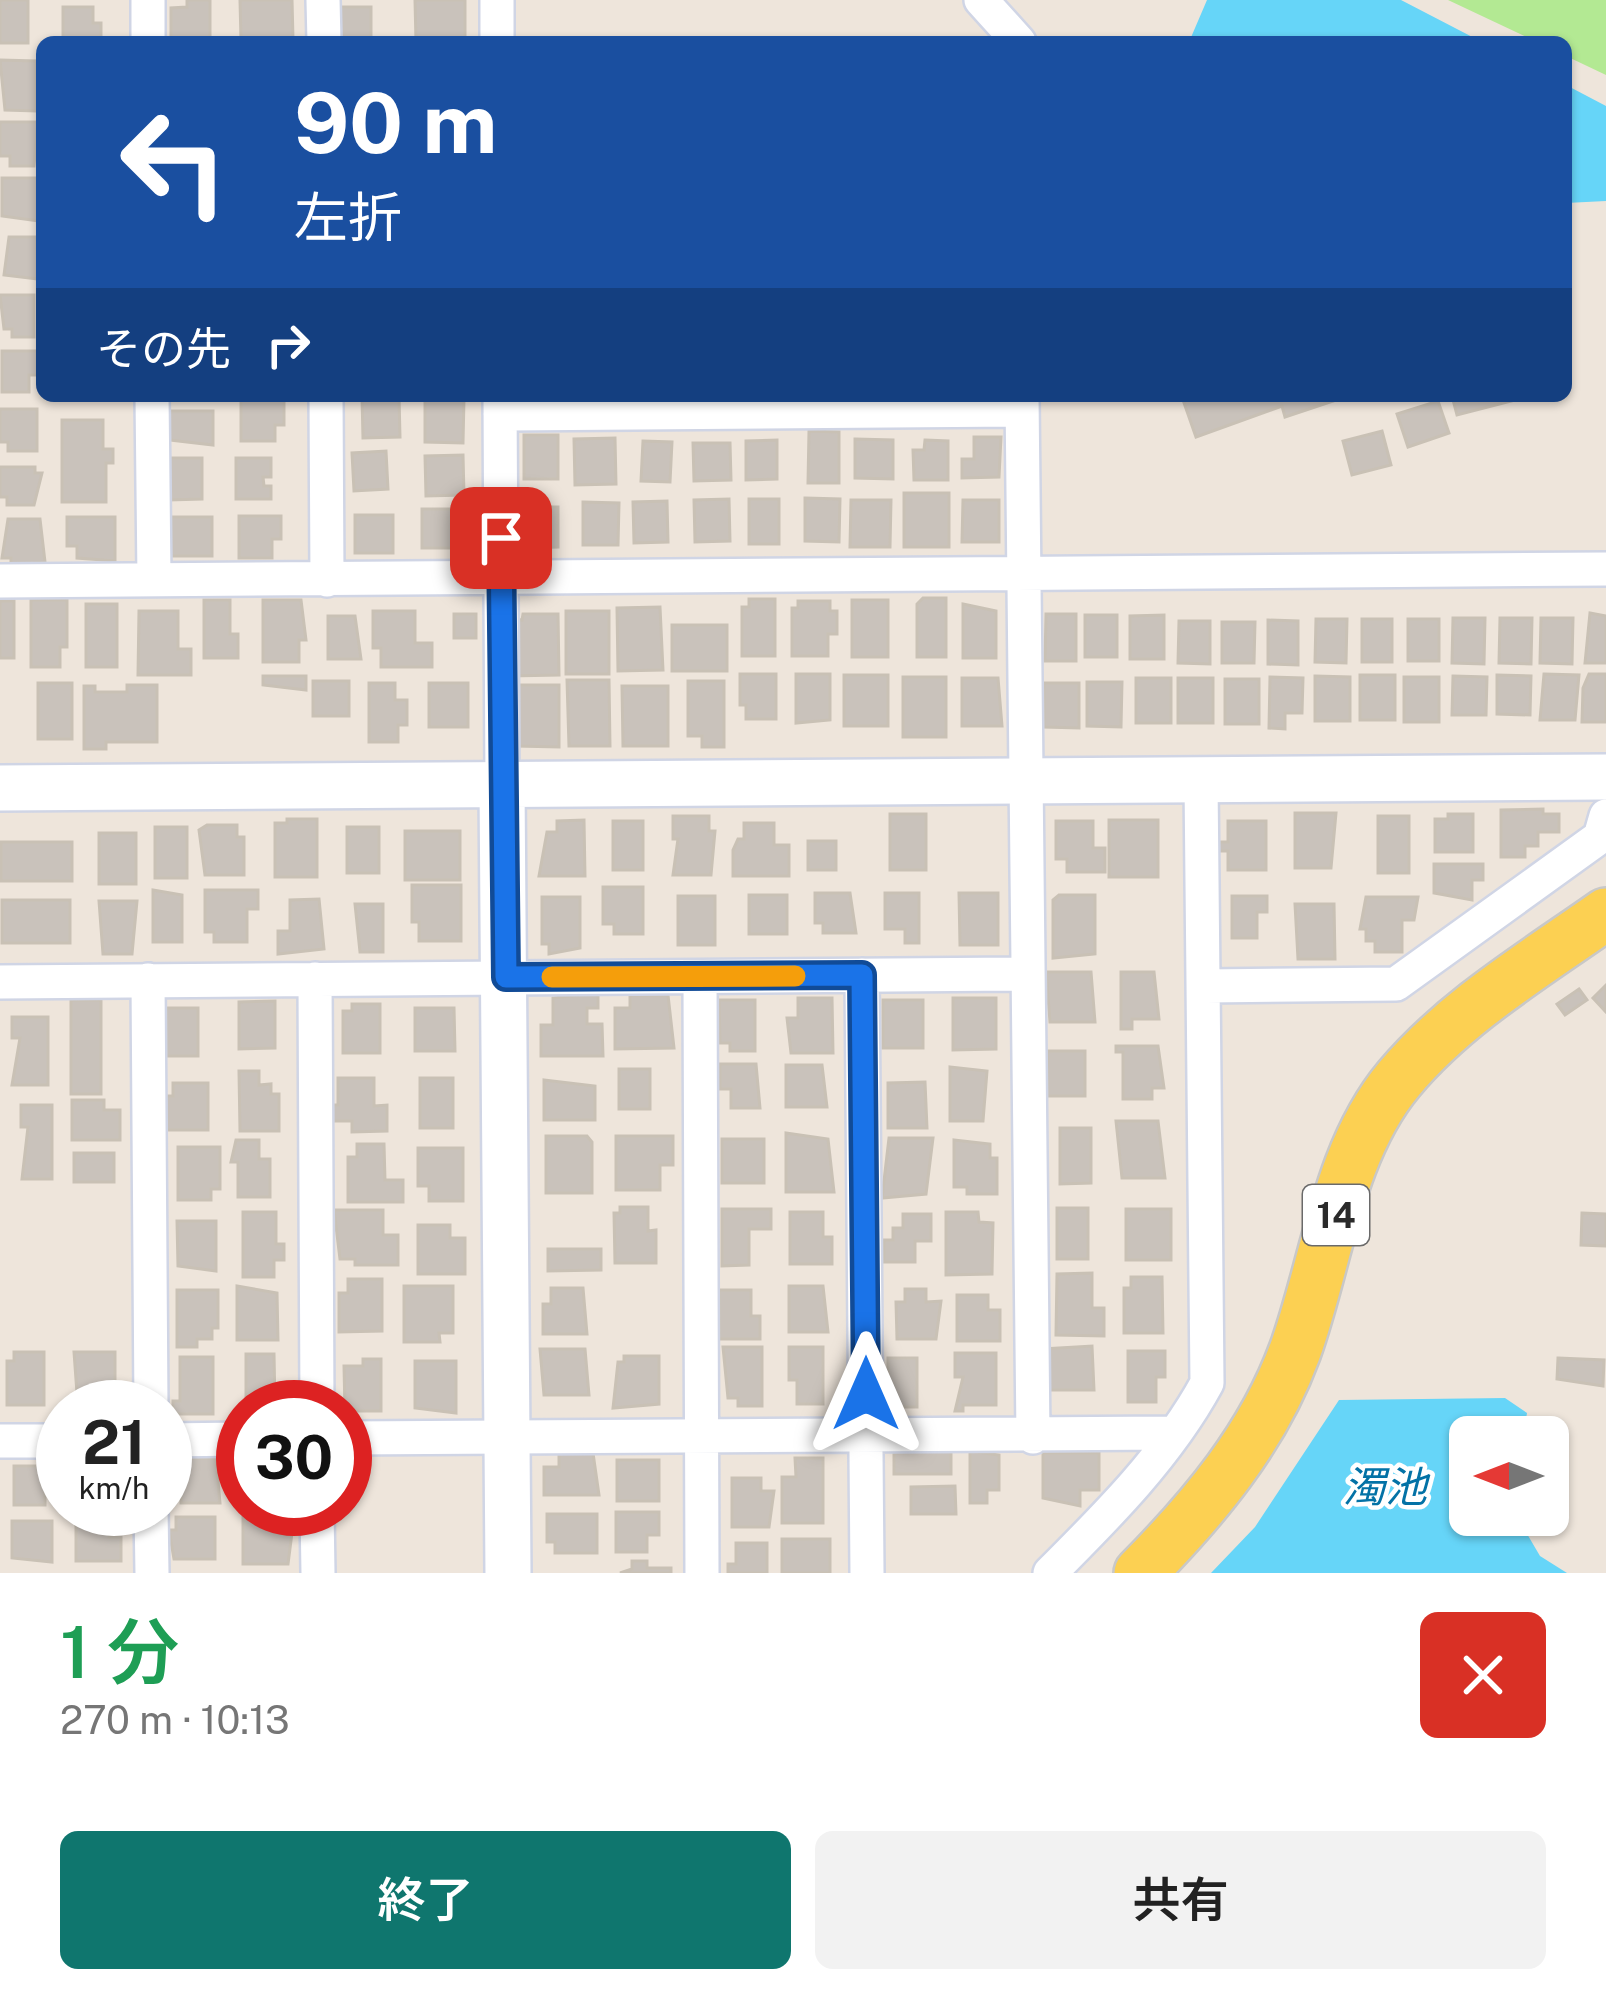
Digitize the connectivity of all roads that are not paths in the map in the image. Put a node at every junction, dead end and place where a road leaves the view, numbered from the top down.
1 (148, 0) edge
2 (323, 0) edge
3 (497, 0) edge
4 (981, 0) edge
5 (148, 36) edge
6 (324, 36) edge
7 (497, 36) edge
8 (1014, 36) edge
9 (152, 402) edge
10 (326, 402) edge
11 (1022, 403) edge
12 (500, 405) edge
13 (1606, 569) edge
14 (1026, 574) junction
15 (154, 579) junction
16 (501, 579) junction
17 (327, 580) junction
18 (0, 581) edge
19 (1606, 777) edge
20 (1201, 781) junction
21 (1028, 783) junction
22 (502, 785) junction
23 (0, 788) edge
24 (1606, 816) edge
25 (1606, 914) edge
26 (1028, 974) junction
27 (862, 975) junction
28 (506, 977) junction
29 (700, 977) junction
30 (148, 980) junction
31 (315, 980) junction
32 (0, 982) edge
33 (1206, 986) junction
34 (151, 1380) edge
35 (317, 1380) edge
36 (1173, 1433) junction
37 (508, 1435) junction
38 (866, 1435) junction
39 (701, 1436) junction
40 (1033, 1437) junction
41 (372, 1438) edge
42 (0, 1441) edge
43 (36, 1441) edge
44 (152, 1536) edge
45 (317, 1536) edge
46 (152, 1573) edge
47 (318, 1573) edge
48 (508, 1573) edge
49 (702, 1573) edge
50 (867, 1573) edge
51 (1049, 1573) edge
52 (1140, 1573) edge

1 - 5 street
2 - 6 street
3 - 7 street
4 - 8 street
9 - 15 street
10 - 17 street
11 - 12 street
11 - 14 street
12 - 16 street
13 - 14 street
14 - 16 street
14 - 21 street
15 - 17 street
15 - 18 street
16 - 17 street
16 - 22 street
19 - 20 street
20 - 21 street
20 - 33 street
21 - 22 street
21 - 26 street
22 - 23 street
22 - 28 street
24 - 33 street
25 - 52 main road, 14
26 - 27 street
26 - 40 street
27 - 29 street
27 - 38 street
28 - 29 street
28 - 31 street
28 - 37 street
29 - 39 street
30 - 31 street
30 - 32 street
30 - 34 street
31 - 35 street
33 - 36 street
36 - 40 street
36 - 51 street
37 - 39 street
37 - 41 street
37 - 48 street
38 - 39 street
38 - 40 street
38 - 50 street
39 - 49 street
42 - 43 street
44 - 46 street
45 - 47 street

